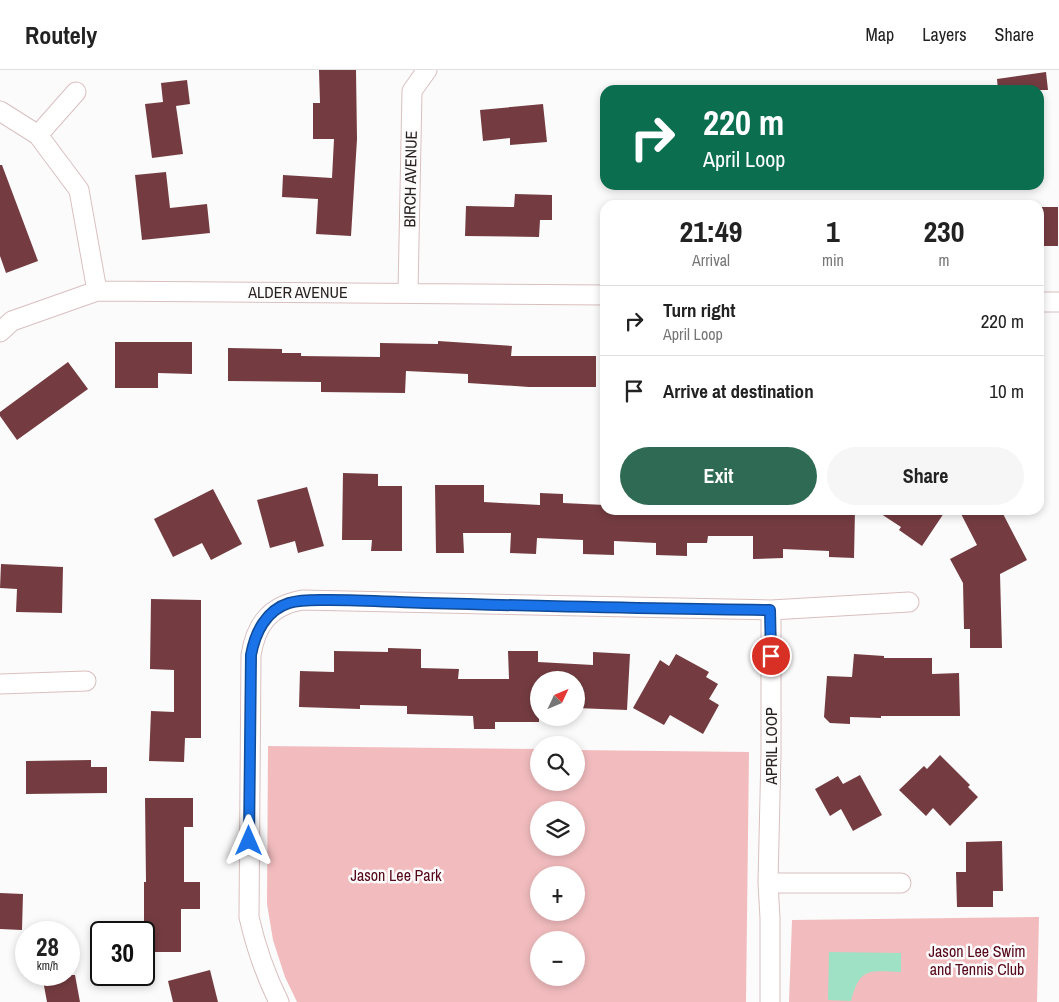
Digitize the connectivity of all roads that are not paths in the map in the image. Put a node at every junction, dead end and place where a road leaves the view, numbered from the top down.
1 (427, 70) edge
2 (76, 92) dead end
3 (0, 111) edge
4 (38, 135) junction
5 (98, 291) junction
6 (408, 292) junction
7 (600, 296) edge
8 (1044, 302) edge
9 (1059, 302) edge
10 (0, 332) edge
11 (909, 602) dead end
12 (770, 610) junction
13 (86, 681) dead end
14 (0, 684) edge
15 (768, 883) junction
16 (901, 883) dead end
17 (280, 1002) edge
18 (770, 1002) edge

1 - 6 street, BIRCH AVENUE
2 - 4 street
3 - 4 street
4 - 5 street
5 - 6 street, ALDER AVENUE
5 - 10 street, ALDER AVENUE
6 - 7 street, ALDER AVENUE
8 - 9 street
11 - 12 street
12 - 15 street, APRIL LOOP
12 - 17 street
13 - 14 street
15 - 16 street
15 - 18 street, APRIL LOOP

